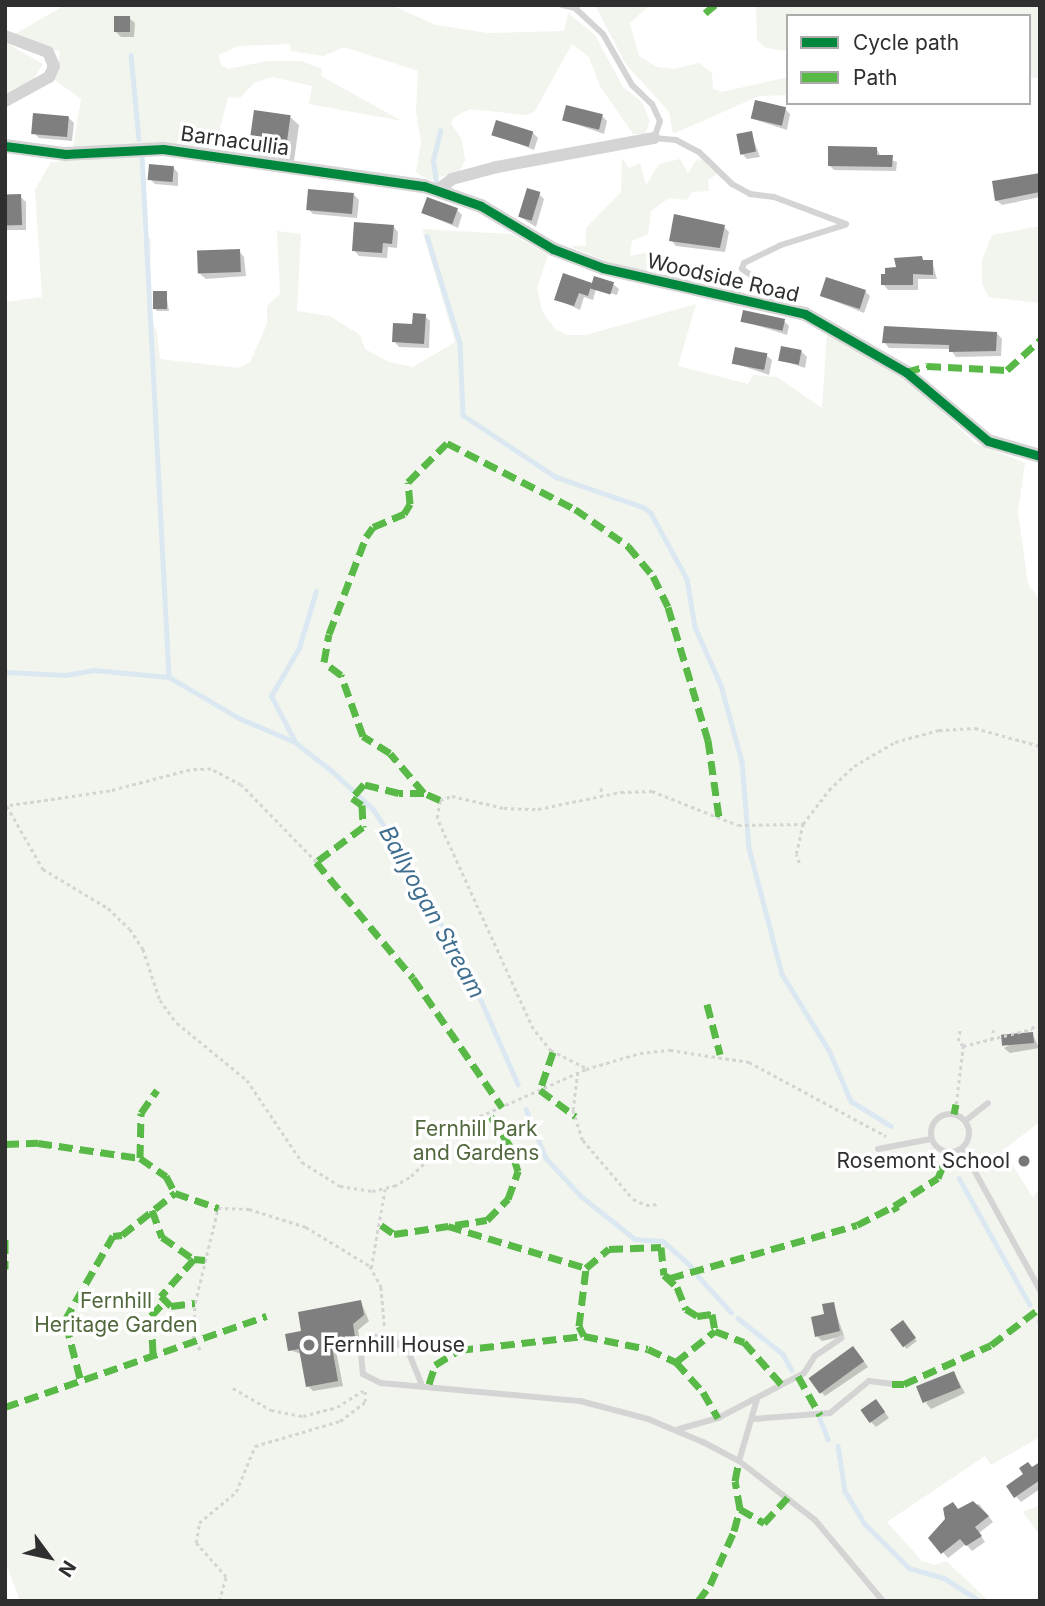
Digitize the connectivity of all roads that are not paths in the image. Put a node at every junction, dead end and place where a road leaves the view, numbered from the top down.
1 (562, 5) edge
2 (576, 7) edge
3 (5, 36) edge
4 (5, 101) edge
5 (654, 138) junction
6 (5, 146) edge
7 (438, 190) junction
8 (457, 197) joint
9 (782, 307) junction
10 (1040, 457) edge
11 (988, 1103) dead end
12 (965, 1121) junction
13 (931, 1139) junction
14 (878, 1149) dead end
15 (963, 1150) junction
16 (1040, 1290) edge
17 (842, 1338) dead end
18 (421, 1384) junction
19 (892, 1384) dead end
20 (757, 1399) junction
21 (753, 1419) junction
22 (677, 1430) junction
23 (739, 1461) junction
24 (883, 1601) edge

1 - 2 lane
2 - 5 lane
3 - 4 street
5 - 7 street
5 - 9 lane
6 - 7 street, Barnacullia
7 - 8 street, Barnacullia
8 - 9 street, Woodside Road
9 - 10 street, Woodside Road
11 - 12 lane
12 - 13 lane
12 - 15 lane
13 - 14 lane
13 - 15 lane
15 - 16 lane
17 - 20 lane
18 - 18 lane
18 - 22 lane
19 - 21 lane
20 - 21 lane
20 - 22 lane
21 - 23 lane
22 - 23 lane
23 - 24 lane

